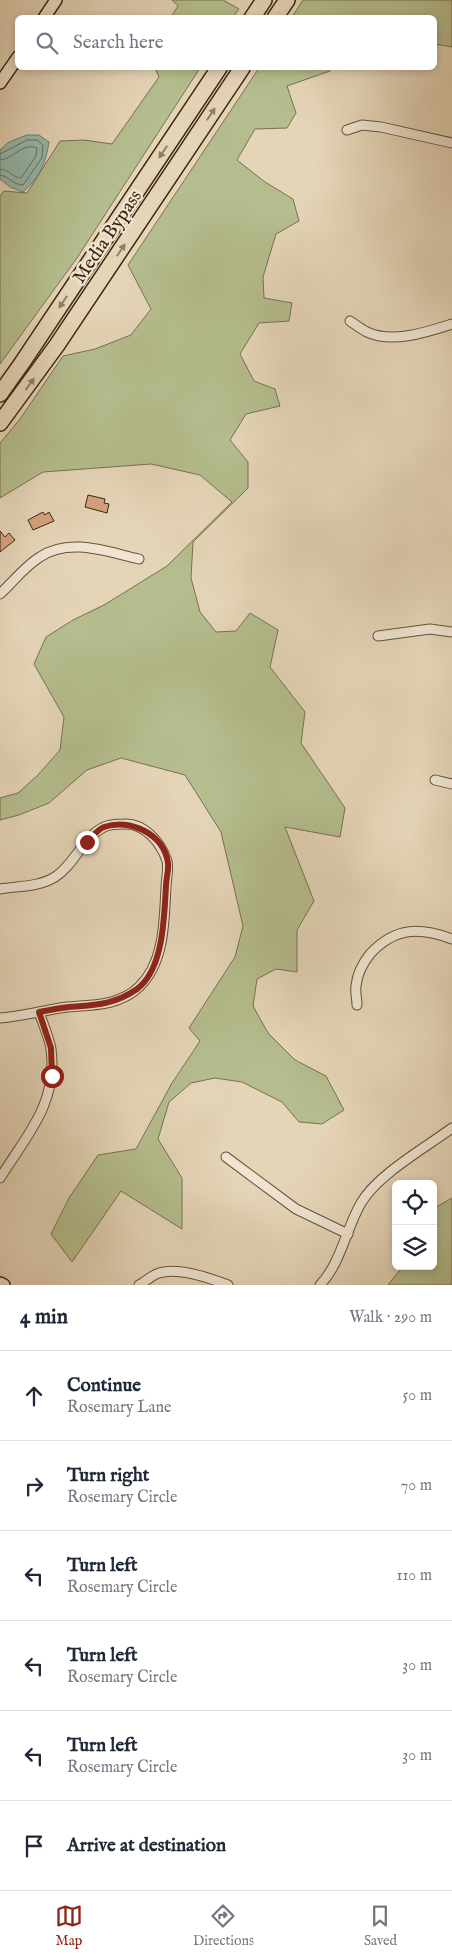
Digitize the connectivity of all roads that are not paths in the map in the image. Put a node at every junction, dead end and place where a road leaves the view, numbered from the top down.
1 (56, 0) edge
2 (264, 0) edge
3 (287, 0) edge
4 (46, 15) edge
5 (254, 15) edge
6 (277, 15) edge
7 (15, 61) edge
8 (218, 70) edge
9 (241, 70) edge
10 (0, 83) edge
11 (347, 130) dead end
12 (452, 143) edge
13 (350, 321) dead end
14 (452, 324) edge
15 (0, 394) edge
16 (0, 423) edge
17 (139, 558) dead end
18 (0, 594) edge
19 (452, 632) edge
20 (378, 636) dead end
21 (435, 780) dead end
22 (452, 784) edge
23 (0, 889) edge
24 (452, 939) edge
25 (357, 1005) dead end
26 (39, 1012) junction
27 (0, 1018) edge
28 (452, 1128) edge
29 (226, 1157) dead end
30 (0, 1178) edge
31 (348, 1234) junction
32 (0, 1283) edge
33 (4, 1285) edge
34 (139, 1285) edge
35 (228, 1285) edge
36 (320, 1285) edge

1 - 4 street
2 - 5 highway
3 - 6 highway
7 - 10 street
8 -> 15 highway, Media Bypass
16 -> 9 highway, Media Bypass
11 - 12 street
13 - 14 street
17 - 18 street
19 - 20 street
21 - 22 street
23 - 26 street
24 - 25 street
26 - 27 street
26 - 30 street
28 - 31 street
29 - 31 street
31 - 36 street
32 - 33 street
34 - 35 street

